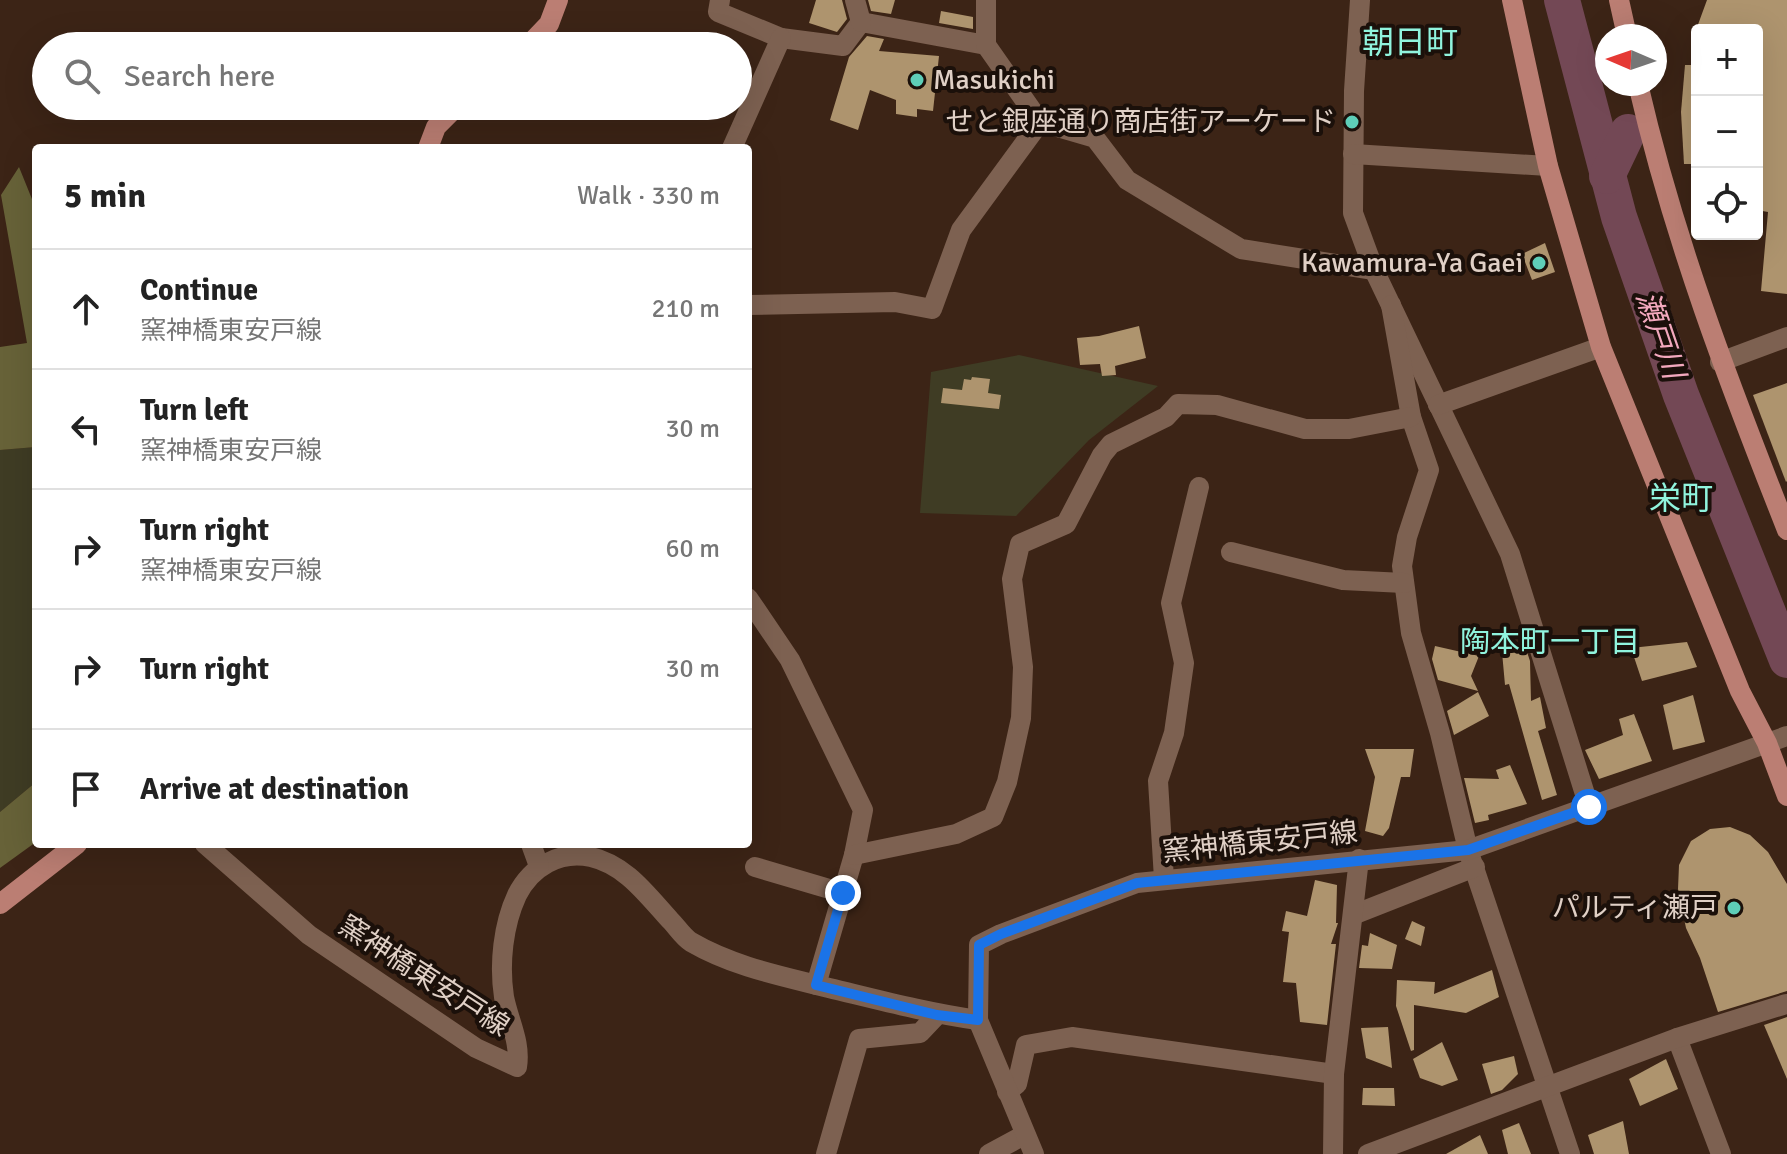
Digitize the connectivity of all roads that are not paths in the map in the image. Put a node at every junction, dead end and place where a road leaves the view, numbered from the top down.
1 (558, 0) edge
2 (720, 0) edge
3 (855, 0) edge
4 (986, 0) edge
5 (1360, 0) edge
6 (1512, 0) edge
7 (1619, 0) edge
8 (861, 22) junction
9 (1624, 24) edge
10 (541, 32) edge
11 (781, 38) junction
12 (986, 45) junction
13 (1641, 96) edge
14 (752, 103) edge
15 (443, 120) edge
16 (744, 120) edge
17 (1040, 122) junction
18 (430, 144) edge
19 (734, 144) edge
20 (1353, 154) junction
21 (1548, 166) junction
22 (1374, 270) junction
23 (752, 305) edge
24 (1391, 305) junction
25 (1787, 337) edge
26 (1601, 347) junction
27 (1720, 362) junction
28 (1438, 405) junction
29 (1411, 417) junction
30 (1199, 487) dead end
31 (1787, 530) edge
32 (1231, 552) dead end
33 (1404, 583) junction
34 (752, 604) edge
35 (1779, 739) edge
36 (1787, 796) edge
37 (1589, 807) junction
38 (72, 848) edge
39 (210, 848) edge
40 (532, 848) edge
41 (854, 855) junction
42 (1472, 858) junction
43 (1359, 859) junction
44 (539, 866) junction
45 (755, 867) dead end
46 (1164, 879) junction
47 (843, 893) junction
48 (0, 904) edge
49 (1353, 915) junction
50 (816, 985) junction
51 (1786, 1004) edge
52 (937, 1015) junction
53 (978, 1020) junction
54 (1677, 1038) junction
55 (1334, 1074) junction
56 (1548, 1087) junction
57 (1007, 1092) junction
58 (1024, 1135) junction
59 (826, 1154) edge
60 (989, 1154) edge
61 (1034, 1154) edge
62 (1333, 1154) edge
63 (1368, 1154) edge
64 (1570, 1154) edge
65 (1721, 1154) edge

1 - 10 main road
2 - 11 street
3 - 8 street
4 - 12 street
5 - 20 street
6 - 21 main road
7 - 9 main road
8 - 11 street
8 - 12 street
11 - 14 street
12 - 17 street
13 - 27 main road
15 - 18 main road
16 - 19 street
17 - 22 street
17 - 23 street
20 - 21 street
20 - 22 street
21 - 26 main road
22 - 24 street
24 - 28 street
24 - 29 street
25 - 27 street
26 - 28 street
26 - 35 main road
27 - 31 main road
28 - 37 street
29 - 33 street
29 - 41 street
30 - 46 street
32 - 33 street
33 - 42 street
34 - 41 street
35 - 36 main road
35 - 37 street, 窯神橋東安戸線
37 - 42 street, 窯神橋東安戸線
38 - 48 main road
39 - 44 street, 窯神橋東安戸線
40 - 44 street
41 - 47 street
42 - 43 street, 窯神橋東安戸線
42 - 49 street
42 - 56 street
43 - 46 street, 窯神橋東安戸線
43 - 49 street
44 - 50 street
45 - 47 street
46 - 53 street, 窯神橋東安戸線
47 - 50 street
49 - 55 street
50 - 52 street
51 - 54 street
52 - 53 street
52 - 59 street
53 - 57 street
54 - 56 street
54 - 65 street
55 - 57 street
55 - 62 street
56 - 63 street
56 - 64 street
57 - 58 street
58 - 60 street
58 - 61 street

